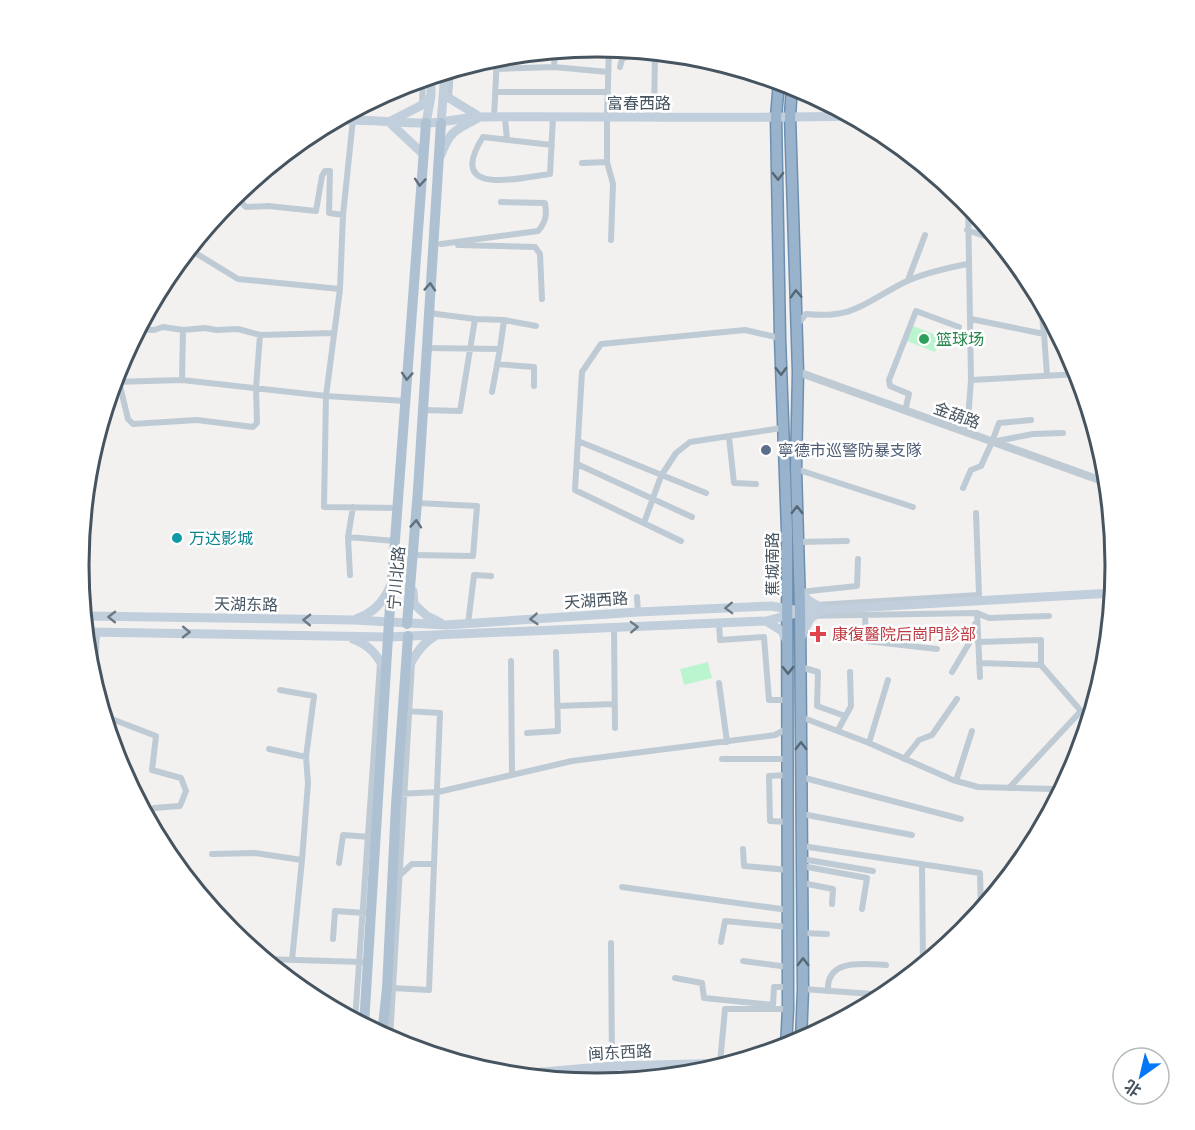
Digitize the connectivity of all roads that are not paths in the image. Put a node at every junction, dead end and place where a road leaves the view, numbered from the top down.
1 (609, 57) edge
2 (626, 58) edge
3 (555, 59) edge
4 (655, 60) edge
5 (554, 67) junction
6 (620, 67) dead end
7 (496, 69) joint
8 (608, 72) junction
9 (449, 79) edge
10 (445, 80) edge
11 (431, 85) edge
12 (423, 88) edge
13 (778, 91) edge
14 (495, 92) junction
15 (607, 92) junction
16 (430, 96) junction
17 (791, 96) edge
18 (446, 98) junction
19 (422, 105) junction
20 (790, 116) junction
21 (835, 116) edge
22 (480, 117) junction
23 (553, 117) junction
24 (776, 117) junction
25 (494, 118) junction
26 (505, 118) junction
27 (607, 118) junction
28 (654, 118) junction
29 (354, 120) edge
30 (389, 122) junction
31 (426, 123) junction
32 (441, 123) junction
33 (343, 126) edge
34 (507, 140) junction
35 (552, 145) junction
36 (422, 153) junction
37 (439, 160) junction
38 (607, 162) junction
39 (582, 163) dead end
40 (501, 202) dead end
41 (241, 203) edge
42 (343, 215) junction
43 (967, 217) edge
44 (967, 230) junction
45 (925, 235) dead end
46 (984, 236) edge
47 (611, 240) dead end
48 (437, 244) junction
49 (196, 253) edge
50 (967, 264) junction
51 (908, 280) junction
52 (340, 289) junction
53 (542, 299) dead end
54 (429, 312) junction
55 (475, 319) junction
56 (971, 319) junction
57 (504, 320) junction
58 (1043, 321) edge
59 (796, 325) junction
60 (536, 326) dead end
61 (959, 327) dead end
62 (148, 330) edge
63 (183, 330) junction
64 (334, 333) junction
65 (1044, 334) junction
66 (260, 335) junction
67 (780, 338) junction
68 (427, 348) junction
69 (470, 348) junction
70 (500, 349) junction
71 (497, 364) junction
72 (798, 372) junction
73 (1068, 374) edge
74 (1047, 375) junction
75 (182, 380) junction
76 (971, 380) junction
77 (124, 382) edge
78 (534, 386) dead end
79 (256, 388) junction
80 (492, 392) dead end
81 (120, 393) edge
82 (326, 396) junction
83 (405, 401) junction
84 (423, 410) junction
85 (905, 411) junction
86 (1030, 420) dead end
87 (782, 428) junction
88 (967, 433) junction
89 (1063, 433) dead end
90 (729, 437) junction
91 (578, 441) junction
92 (992, 442) junction
93 (577, 464) junction
94 (796, 469) junction
95 (661, 476) junction
96 (1098, 479) edge
97 (756, 484) dead end
98 (963, 488) dead end
99 (705, 493) dead end
100 (651, 498) junction
101 (417, 502) junction
102 (353, 507) junction
103 (913, 507) dead end
104 (398, 508) junction
105 (976, 513) dead end
106 (693, 517) dead end
107 (644, 523) junction
108 (348, 537) junction
109 (395, 541) junction
110 (681, 541) dead end
111 (847, 541) dead end
112 (798, 542) junction
113 (414, 555) junction
114 (858, 559) dead end
115 (393, 570) junction
116 (350, 575) dead end
117 (491, 576) dead end
118 (412, 578) junction
119 (392, 582) junction
120 (788, 584) junction
121 (800, 592) junction
122 (1104, 593) edge
123 (637, 597) dead end
124 (771, 606) junction
125 (819, 607) junction
126 (800, 611) junction
127 (638, 612) junction
128 (787, 613) junction
129 (814, 615) junction
130 (865, 615) junction
131 (977, 615) junction
132 (93, 616) edge
133 (1048, 616) dead end
134 (354, 620) junction
135 (342, 621) junction
136 (389, 621) junction
137 (766, 621) junction
138 (719, 623) junction
139 (407, 624) junction
140 (468, 624) junction
141 (614, 627) junction
142 (452, 628) junction
143 (97, 632) joint
144 (438, 635) junction
145 (408, 636) junction
146 (346, 637) junction
147 (388, 637) junction
148 (801, 640) junction
149 (788, 642) junction
150 (978, 642) junction
151 (96, 646) edge
152 (937, 649) dead end
153 (556, 652) dead end
154 (380, 660) junction
155 (412, 660) junction
156 (511, 661) dead end
157 (979, 663) junction
158 (1041, 665) junction
159 (801, 667) junction
160 (386, 672) junction
161 (850, 672) dead end
162 (952, 672) dead end
163 (405, 673) junction
164 (980, 677) dead end
165 (888, 680) dead end
166 (720, 683) dead end
167 (280, 690) dead end
168 (385, 693) junction
169 (404, 694) junction
170 (957, 699) dead end
171 (788, 700) junction
172 (615, 704) junction
173 (558, 706) junction
174 (406, 711) junction
175 (845, 716) junction
176 (801, 717) junction
177 (114, 720) edge
178 (615, 728) dead end
179 (788, 728) junction
180 (838, 730) junction
181 (972, 731) dead end
182 (527, 733) dead end
183 (726, 742) junction
184 (869, 743) junction
185 (269, 749) dead end
186 (306, 757) junction
187 (722, 759) dead end
188 (788, 759) junction
189 (904, 759) junction
190 (512, 775) junction
191 (788, 775) junction
192 (801, 777) junction
193 (956, 781) junction
194 (1009, 788) junction
195 (1053, 789) edge
196 (437, 792) junction
197 (400, 794) junction
198 (153, 809) edge
199 (802, 814) junction
200 (961, 819) dead end
201 (788, 822) junction
202 (912, 835) dead end
203 (372, 837) junction
204 (802, 846) junction
205 (743, 849) dead end
206 (212, 854) dead end
207 (302, 860) junction
208 (802, 862) junction
209 (339, 863) dead end
210 (434, 864) junction
211 (922, 864) junction
212 (788, 870) junction
213 (873, 870) dead end
214 (400, 875) junction
215 (802, 882) junction
216 (392, 885) junction
217 (622, 887) dead end
218 (981, 898) edge
219 (832, 904) dead end
220 (862, 909) dead end
221 (788, 910) junction
222 (367, 913) junction
223 (788, 927) junction
224 (802, 933) junction
225 (827, 934) dead end
226 (333, 939) dead end
227 (721, 942) dead end
228 (611, 943) dead end
229 (923, 955) edge
230 (278, 959) edge
231 (292, 960) junction
232 (743, 961) dead end
233 (364, 962) junction
234 (885, 965) dead end
235 (788, 966) junction
236 (675, 978) dead end
237 (788, 987) junction
238 (391, 988) junction
239 (803, 989) junction
240 (828, 991) junction
241 (869, 994) edge
242 (788, 1009) junction
243 (356, 1012) edge
244 (364, 1016) edge
245 (384, 1026) edge
246 (390, 1028) edge
247 (801, 1030) edge
248 (787, 1036) edge
249 (720, 1058) edge
250 (687, 1065) edge
251 (613, 1069) junction
252 (654, 1070) edge
253 (563, 1072) edge
254 (590, 1073) edge
255 (614, 1073) edge

1 - 8 street
2 - 6 street
3 - 5 street
4 - 28 street
5 - 7 street
5 - 8 street
7 - 14 street
8 - 15 street
9 - 18 street
10 - 18 main road
11 - 16 main road
12 - 19 street
13 - 24 highway, 蕉城南路
14 - 15 street
14 - 25 street
15 - 27 street
16 - 19 main road
16 - 31 main road
17 - 20 highway, 蕉城南路
18 - 22 main road
18 - 32 main road
19 - 30 main road
20 - 21 main road, 富春西路
20 - 24 main road, 富春西路
59 -> 20 highway, 蕉城南路
22 - 25 main road, 富春西路
22 - 32 main road, 富春西路
22 - 37 main road
23 - 26 main road, 富春西路
23 - 27 main road, 富春西路
23 - 35 street
24 - 28 main road, 富春西路
24 -> 67 highway, 蕉城南路
25 - 26 main road, 富春西路
26 - 34 street
27 - 28 main road, 富春西路
27 - 38 street
29 - 30 main road, 富春西路
30 - 31 main road, 富春西路
30 - 36 main road
31 - 32 main road, 富春西路
31 - 36 main road, 宁川北路
32 - 37 main road, 宁川北路
33 - 42 street
34 - 35 street
34 - 35 street
36 -> 83 main road, 宁川北路
37 - 48 main road, 宁川北路
38 - 39 street
38 - 47 street
40 - 48 street
41 - 42 street
42 - 52 street
43 - 44 street
44 - 46 street
44 - 50 street
45 - 51 street
48 - 53 street
54 -> 48 main road, 宁川北路
49 - 52 street
50 - 51 street
50 - 56 street
51 - 59 street
52 - 64 street
54 - 55 street
54 - 68 main road, 宁川北路
55 - 57 street
55 - 69 street
56 - 65 street
56 - 76 street
57 - 60 street
57 - 70 street
58 - 65 street
59 - 72 highway, 蕉城南路
61 - 85 street
62 - 63 street
63 - 66 street
63 - 75 street
64 - 66 street
64 - 82 street
65 - 74 street
66 - 79 street
67 -> 87 highway, 蕉城南路
67 - 91 street
68 - 69 street
68 - 84 main road, 宁川北路
69 - 70 street
69 - 84 street
70 - 71 street
71 - 78 street
71 - 80 street
72 - 85 street, 金葫路
72 - 94 highway, 蕉城南路
73 - 74 street
74 - 76 street
75 - 77 street
75 - 79 street
76 - 88 street
79 - 81 street
79 - 82 street
82 - 83 street
82 - 102 street
83 - 104 main road, 宁川北路
84 - 101 main road, 宁川北路
85 - 88 street, 金葫路
86 - 92 street
87 - 90 street
87 - 120 highway, 蕉城南路
88 - 92 street, 金葫路
89 - 92 street
90 - 95 street
90 - 97 street
91 - 93 street
91 - 95 street
92 - 96 street, 金葫路
92 - 98 street
93 - 100 street
93 - 107 street
94 - 103 street
112 -> 94 highway, 蕉城南路
95 - 99 street
95 - 100 street
100 - 106 street
100 - 107 street
113 -> 101 main road, 宁川北路
101 - 113 street
102 - 104 street
102 - 108 street
104 - 109 main road, 宁川北路
105 - 125 street
107 - 110 street
108 - 109 street
108 - 116 street
109 - 115 main road, 宁川北路
111 - 112 street
112 - 121 highway, 蕉城南路
113 - 118 main road, 宁川北路
114 - 121 street
115 - 118 main road
115 - 119 main road, 宁川北路
117 - 140 street
118 - 139 main road, 宁川北路
118 - 142 main road
119 - 134 main road
119 - 136 main road, 宁川北路
120 - 124 main road
120 - 128 highway, 蕉城南路
121 - 125 main road
121 - 126 highway, 蕉城南路
122 - 125 main road
123 - 127 street
124 -> 127 main road, 天湖西路
124 - 128 main road, 天湖西路
125 - 126 main road
125 - 129 main road
126 - 128 main road
126 - 129 street
126 - 148 highway, 蕉城南路
127 -> 140 main road, 天湖西路
128 - 137 main road, 天湖西路
128 - 149 highway, 蕉城南路
129 - 130 street
129 - 148 main road
130 - 131 street
130 - 152 street
131 - 133 street
131 - 150 street
131 - 162 street
135 -> 132 main road, 天湖东路
134 - 135 main road, 天湖东路
134 - 136 main road, 天湖东路
135 - 146 main road
136 - 139 main road, 天湖东路
136 - 147 main road, 宁川北路
137 - 138 main road, 天湖西路
137 - 149 main road
141 -> 138 main road, 天湖西路
138 - 171 street
139 - 142 main road, 天湖西路
139 - 145 main road, 宁川北路
140 - 142 main road, 天湖西路
141 - 142 main road, 天湖西路
141 - 172 street
142 - 144 main road, 天湖西路
143 -> 146 main road, 天湖东路
143 - 151 street
144 - 145 main road, 天湖西路
144 - 155 main road
145 - 147 main road, 天湖东路
145 - 163 main road, 宁川北路
146 - 147 main road, 天湖东路
146 - 154 main road
147 - 160 main road, 宁川北路
148 - 159 highway, 蕉城南路
149 -> 171 highway, 蕉城南路
150 - 157 street
150 - 158 street
153 - 173 street
154 - 160 main road
154 - 203 street
155 - 163 main road
155 - 174 street
156 - 190 street
157 - 158 street
157 - 164 street
158 - 194 street
159 - 175 street
159 - 176 highway, 蕉城南路
160 - 168 main road, 宁川北路
161 - 175 street
163 - 169 main road, 宁川北路
165 - 184 street
166 - 183 street
167 - 186 street
168 - 169 main road
168 - 203 main road, 宁川北路
169 - 174 main road, 宁川北路
170 - 189 street
171 - 179 highway, 蕉城南路
172 - 173 street
172 - 178 street
173 - 182 street
174 - 196 street
174 - 197 main road, 宁川北路
175 - 180 street
176 - 180 street
192 -> 176 highway, 蕉城南路
177 - 198 street
179 - 183 street
179 - 188 highway, 蕉城南路
180 - 184 street
181 - 193 street
183 - 190 street
184 - 189 street
185 - 186 street
186 - 207 street
187 - 188 street
188 - 191 highway, 蕉城南路
189 - 193 street
190 - 196 street
191 - 201 highway, 蕉城南路
191 - 201 street
192 - 199 highway, 蕉城南路
192 - 200 street
193 - 194 street
194 - 195 street
196 - 197 street
196 - 210 street
197 - 214 street
197 - 216 main road, 宁川北路
199 - 202 street
199 - 204 highway, 蕉城南路
201 - 212 highway, 蕉城南路
203 - 209 street
203 - 222 main road, 宁川北路
204 - 208 highway, 蕉城南路
204 - 211 street
205 - 212 street
206 - 207 street
207 - 231 street
208 - 213 street
208 - 215 highway, 蕉城南路
208 - 220 street
210 - 214 street
210 - 238 street
211 - 218 street
211 - 229 street
212 - 221 highway, 蕉城南路
214 - 216 street
214 - 238 street
215 - 219 street
215 - 224 highway, 蕉城南路
216 - 238 main road, 宁川北路
217 - 221 street
221 - 223 highway, 蕉城南路
222 - 226 street
222 - 233 main road, 宁川北路
223 - 227 street
223 - 235 highway, 蕉城南路
224 - 225 street
239 -> 224 highway, 蕉城南路
228 - 251 street
230 - 231 street
231 - 233 street
232 - 235 street
233 - 243 street
233 - 244 main road, 宁川北路
234 - 240 street
235 - 237 highway, 蕉城南路
236 - 237 street
237 - 242 highway, 蕉城南路
238 - 245 main road, 宁川北路
238 - 246 street
239 - 240 street
239 - 247 highway, 蕉城南路
240 - 241 street
242 - 248 highway, 蕉城南路
242 - 249 street
250 - 251 main road, 闽东西路
251 - 252 main road, 闽东西路
251 - 253 main road, 闽东西路
251 - 254 main road, 闽东西路
251 - 255 street

